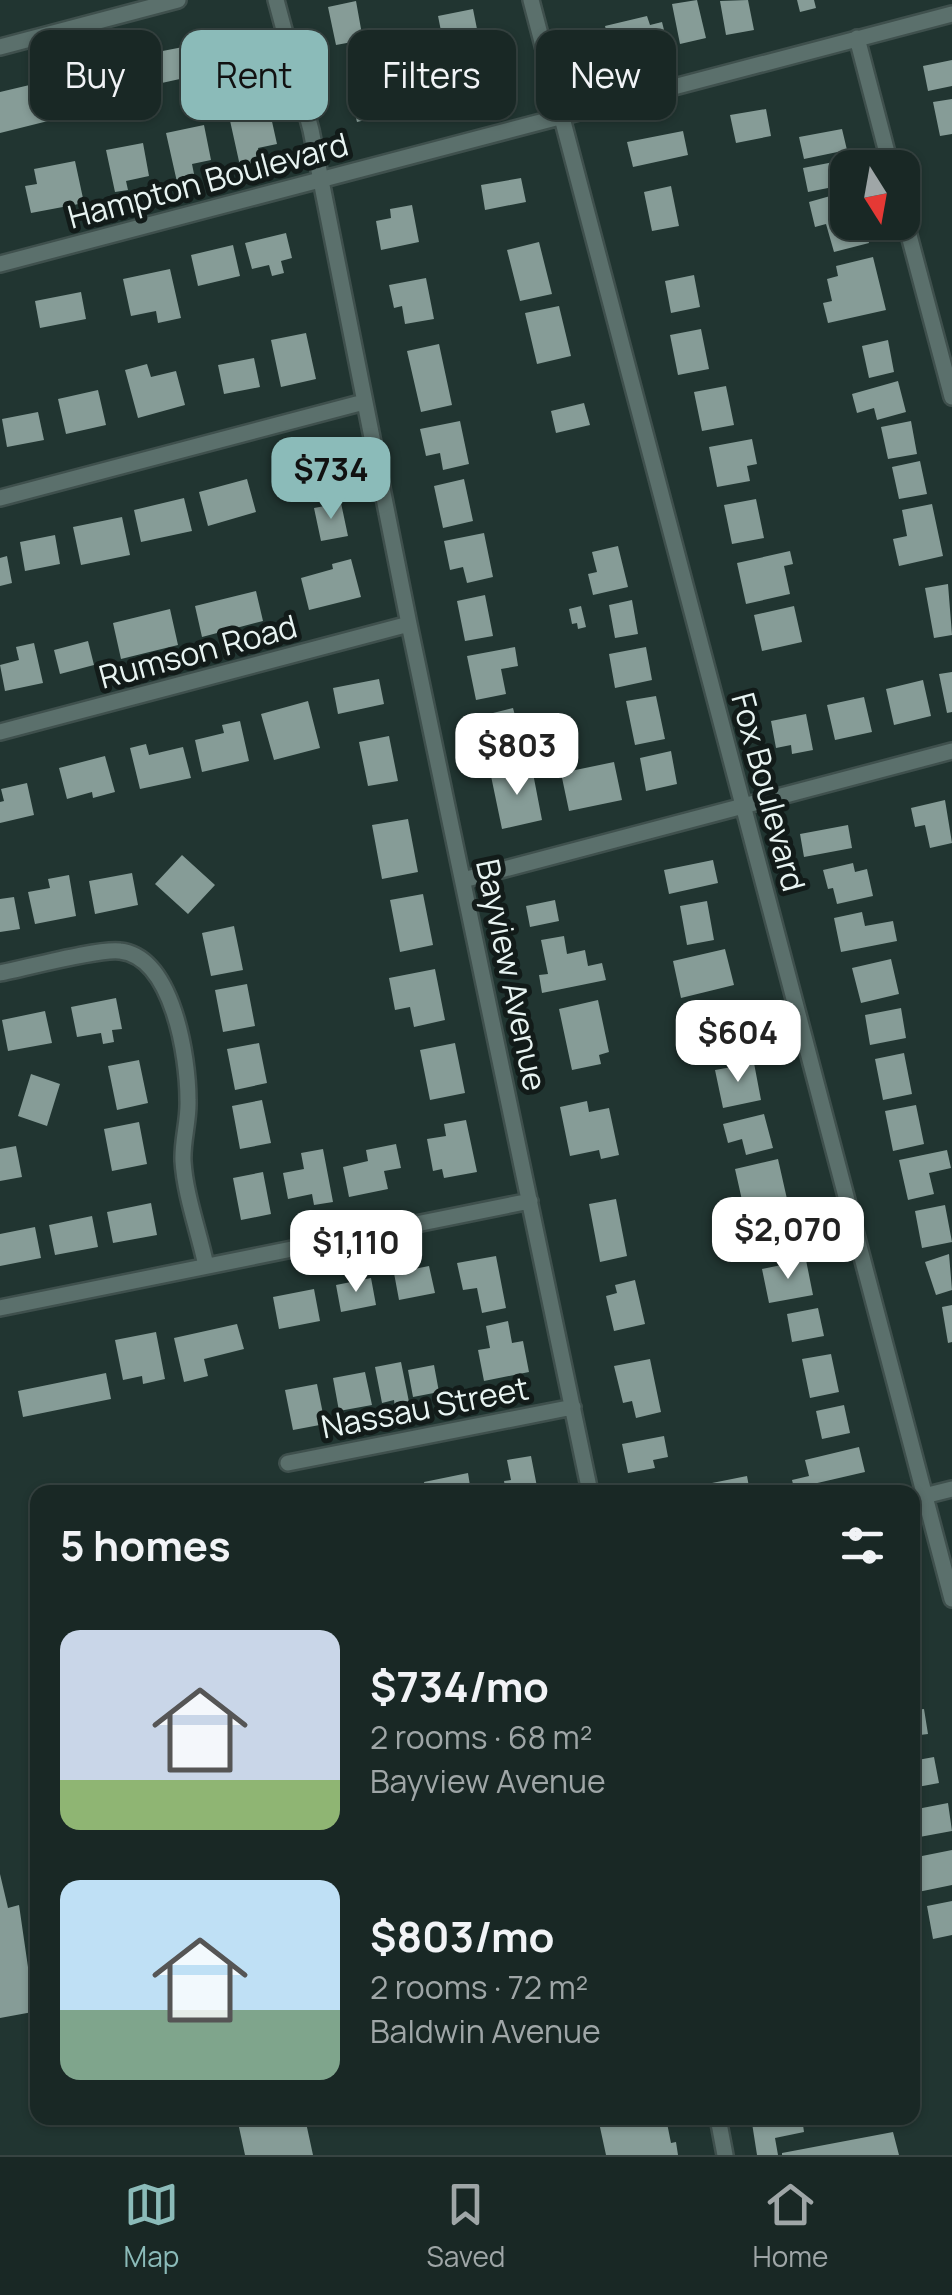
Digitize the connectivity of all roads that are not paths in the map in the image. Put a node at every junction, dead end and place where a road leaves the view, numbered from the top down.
1 (178, 0) edge
2 (276, 0) edge
3 (532, 0) edge
4 (952, 14) edge
5 (540, 30) edge
6 (858, 38) junction
7 (0, 47) edge
8 (676, 86) edge
9 (547, 120) edge
10 (563, 120) edge
11 (887, 150) edge
12 (319, 180) junction
13 (910, 240) edge
14 (0, 264) edge
15 (952, 397) edge
16 (364, 402) junction
17 (0, 498) edge
18 (410, 624) junction
19 (0, 732) edge
20 (952, 751) edge
21 (744, 806) junction
22 (463, 880) junction
23 (0, 973) edge
24 (530, 1201) junction
25 (206, 1266) junction
26 (0, 1308) edge
27 (572, 1407) junction
28 (288, 1464) dead end
29 (589, 1485) edge
30 (916, 1485) edge
31 (952, 1488) edge
32 (920, 1497) edge
33 (920, 1500) edge
34 (952, 1599) edge
35 (720, 2125) edge
36 (726, 2155) edge

1 - 7 street
2 - 12 street, Bayview Avenue
3 - 5 street, Fox Boulevard
4 - 6 street, Hampton Boulevard
6 - 8 street, Hampton Boulevard
6 - 11 street
9 - 12 street, Hampton Boulevard
10 - 21 street, Fox Boulevard
12 - 14 street, Hampton Boulevard
12 - 16 street, Bayview Avenue
13 - 15 street
16 - 17 street
16 - 18 street, Bayview Avenue
18 - 19 street, Rumson Road
18 - 22 street, Bayview Avenue
20 - 21 street
21 - 22 street
21 - 30 street, Fox Boulevard
22 - 24 street, Bayview Avenue
23 - 25 street
24 - 25 street
24 - 27 street, Bayview Avenue
25 - 26 street
27 - 28 street, Nassau Street
27 - 29 street, Bayview Avenue
31 - 32 street
33 - 34 street, Fox Boulevard
35 - 36 street

